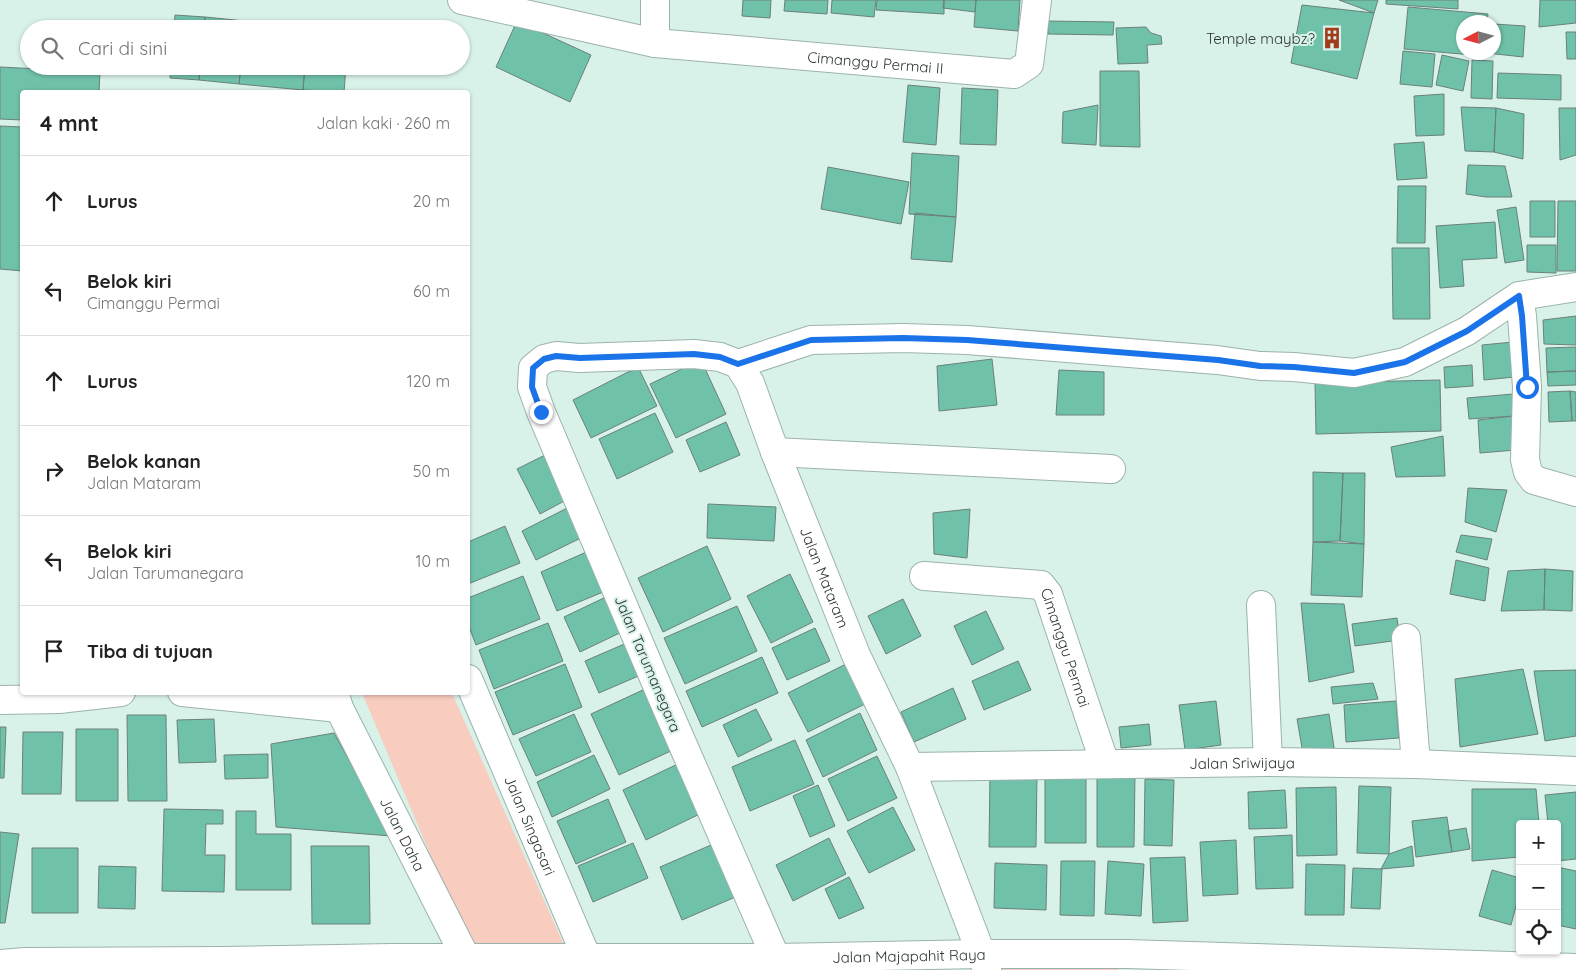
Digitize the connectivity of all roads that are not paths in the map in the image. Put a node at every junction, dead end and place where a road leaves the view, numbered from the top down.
1 (462, 0) edge
2 (655, 0) edge
3 (1038, 0) edge
4 (655, 43) junction
5 (1576, 287) edge
6 (1519, 296) junction
7 (738, 364) junction
8 (775, 452) junction
9 (1111, 469) dead end
10 (1576, 492) edge
11 (924, 576) dead end
12 (1261, 605) dead end
13 (1406, 638) dead end
14 (470, 684) edge
15 (94, 695) edge
16 (240, 695) edge
17 (0, 700) edge
18 (336, 700) edge
19 (1268, 762) junction
20 (1104, 764) junction
21 (1416, 764) junction
22 (910, 766) junction
23 (1576, 770) edge
24 (984, 962) edge
25 (1128, 962) edge
26 (0, 964) edge
27 (469, 964) edge
28 (589, 964) edge
29 (778, 964) edge
30 (1576, 968) edge

1 - 4 street, Cimanggu Permai II
2 - 4 street
3 - 4 street, Cimanggu Permai II
5 - 6 street
6 - 7 street
6 - 10 street
7 - 8 street, Jalan Mataram
7 - 29 street, Jalan Tarumanegara
8 - 9 street
8 - 22 street, Jalan Mataram
11 - 20 street, Cimanggu Permai
12 - 19 street
13 - 21 street
14 - 28 street, Jalan Singasari
15 - 17 street
16 - 18 street, Jalan Daha
18 - 27 street, Jalan Daha
19 - 20 street, Jalan Sriwijaya
19 - 21 street, Jalan Sriwijaya
20 - 22 street, Jalan Sriwijaya
21 - 23 street, Jalan Sriwijaya
22 - 24 street, Jalan Mataram
24 - 25 street, Jalan Majapahit Raya
24 - 29 street, Jalan Majapahit Raya
25 - 30 street, Jalan Majapahit Raya
26 - 27 street, Jalan Majapahit Raya
27 - 28 street, Jalan Majapahit Raya
28 - 29 street, Jalan Majapahit Raya

